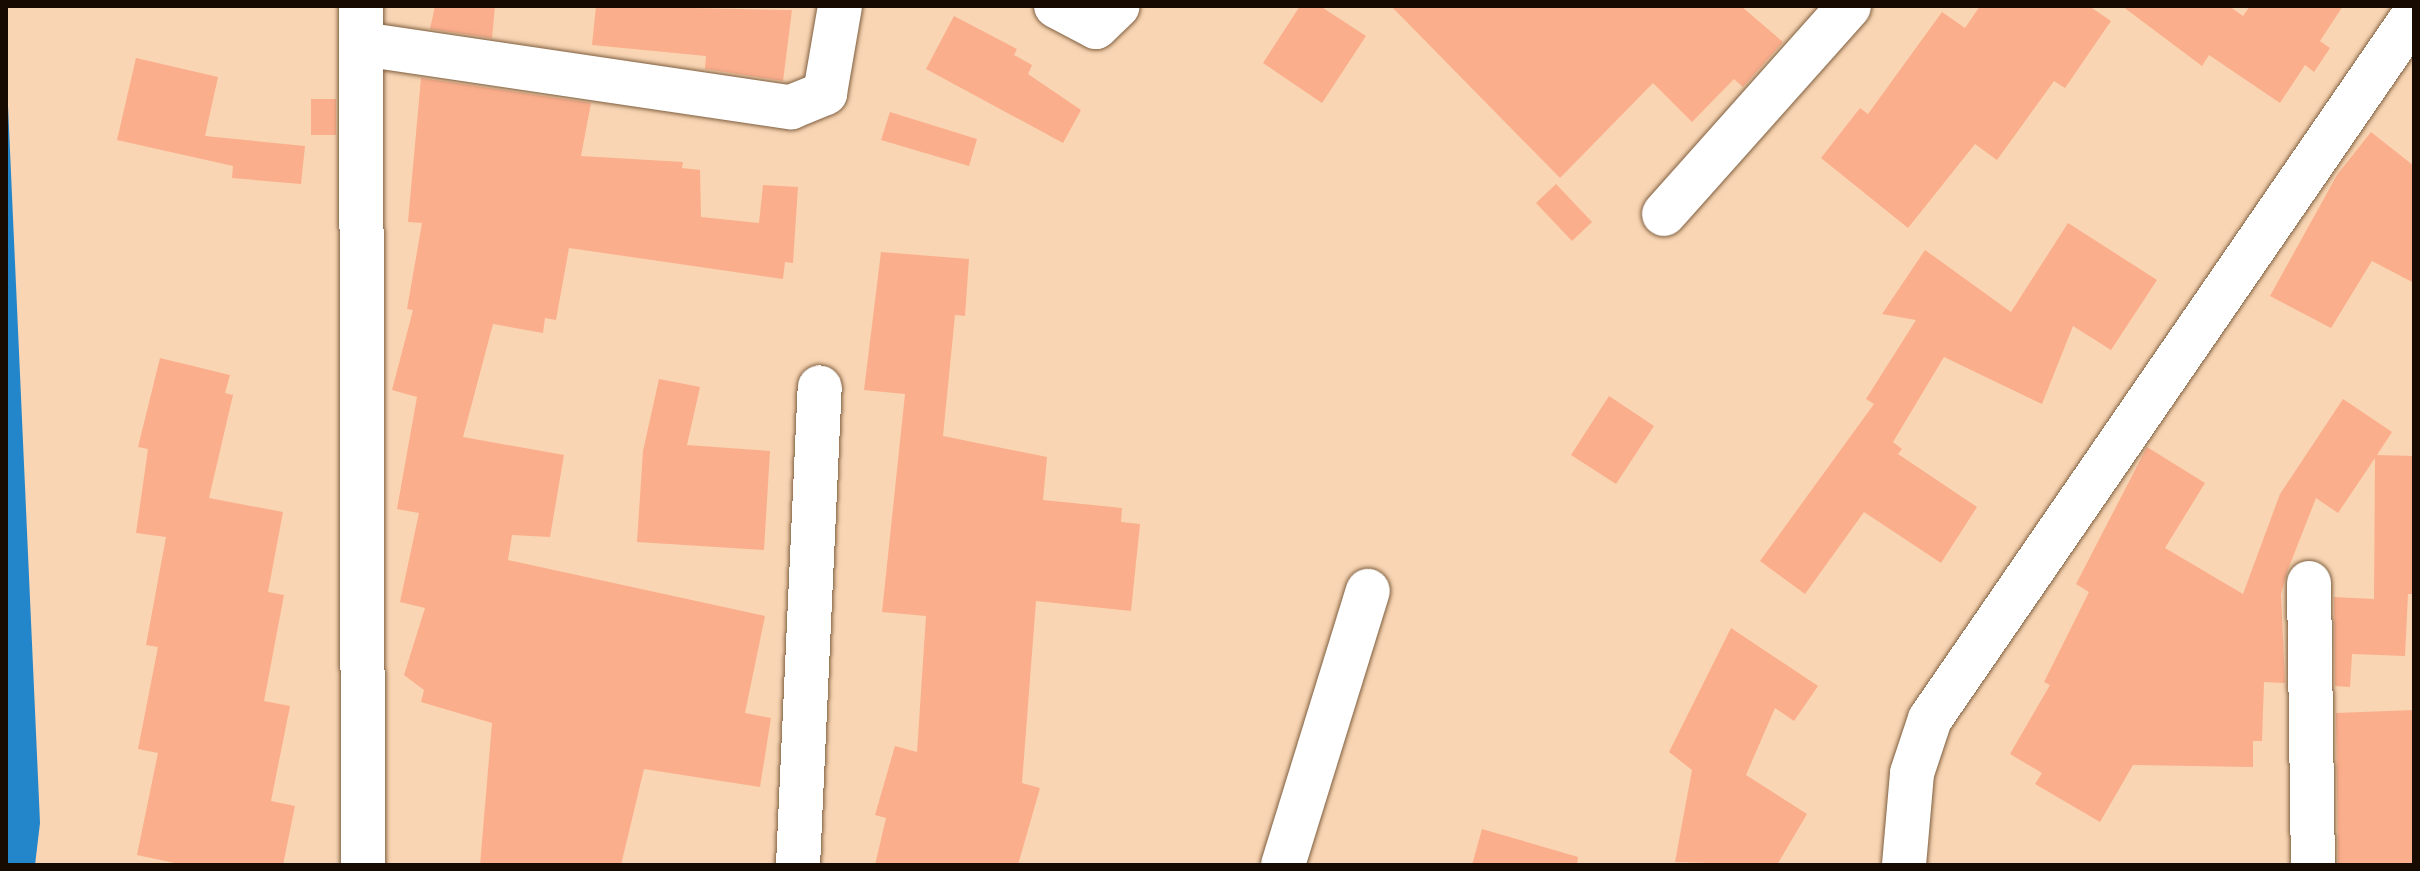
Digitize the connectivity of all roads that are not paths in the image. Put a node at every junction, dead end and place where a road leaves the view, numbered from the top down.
1 (840, 6) edge
2 (1056, 6) edge
3 (1118, 6) edge
4 (1849, 6) edge
5 (2414, 15) edge
6 (362, 25) edge
7 (1664, 214) dead end
8 (820, 388) dead end
9 (2309, 583) dead end
10 (1368, 591) dead end
11 (363, 865) edge
12 (798, 865) edge
13 (1283, 865) edge
14 (1904, 865) edge
15 (2313, 865) edge

1 - 6 street
2 - 3 street
4 - 7 street
5 - 14 street
6 - 11 street
8 - 12 street
9 - 15 street
10 - 13 street

